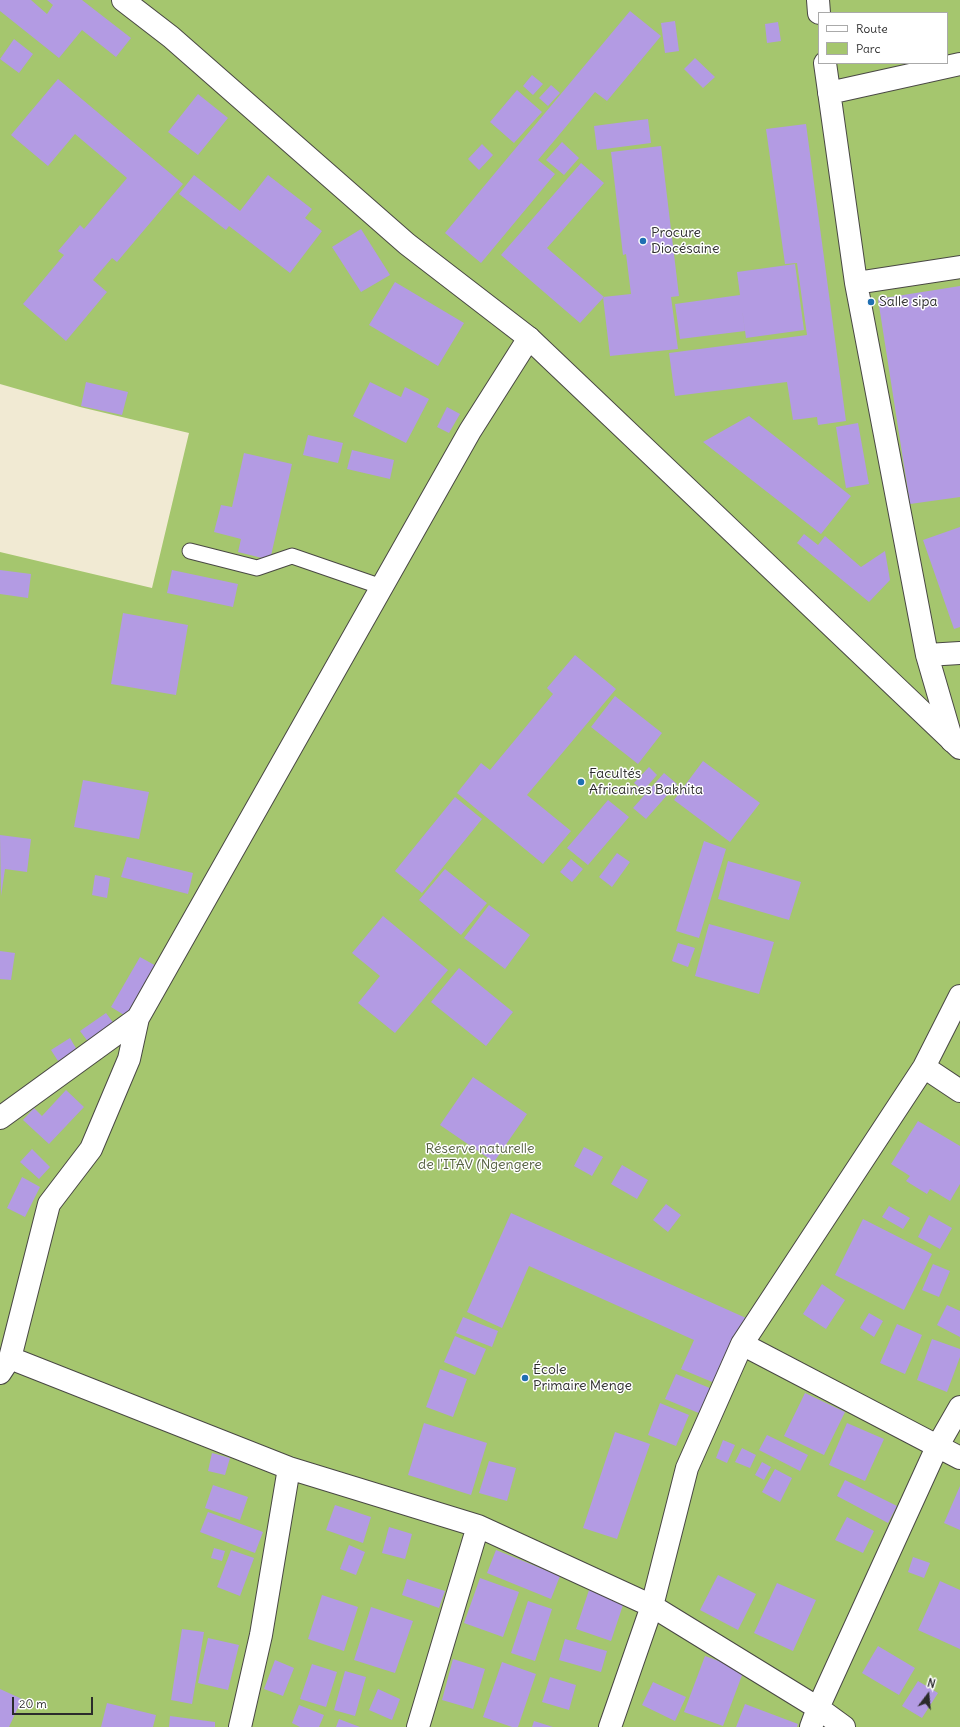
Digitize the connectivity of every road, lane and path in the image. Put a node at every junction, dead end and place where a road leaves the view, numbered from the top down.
1 (818, 0) edge
2 (131, 3) edge
3 (819, 12) edge
4 (825, 64) edge
5 (960, 64) edge
6 (829, 93) junction
7 (960, 267) edge
8 (856, 283) junction
9 (529, 338) junction
10 (190, 551) dead end
11 (382, 587) junction
12 (960, 653) edge
13 (927, 655) junction
14 (956, 744) edge
15 (960, 996) edge
16 (138, 1018) junction
17 (924, 1067) junction
18 (960, 1091) edge
19 (0, 1118) edge
20 (742, 1344) junction
21 (6, 1350) edge
22 (960, 1406) edge
23 (937, 1448) junction
24 (960, 1458) edge
25 (289, 1468) junction
26 (478, 1526) junction
27 (652, 1606) junction
28 (815, 1718) edge
29 (240, 1727) edge
30 (418, 1727) edge
31 (610, 1727) edge
32 (844, 1727) edge

1 - 3 street
2 - 9 street
4 - 6 street
5 - 6 street
6 - 8 street
7 - 8 street
8 - 13 street
9 - 11 street
9 - 14 street
10 - 11 lane
11 - 16 street
12 - 13 street
13 - 14 street
15 - 17 street
16 - 19 street
16 - 21 street
17 - 18 street
17 - 20 street
20 - 23 street
20 - 27 street
21 - 25 street
22 - 23 street
23 - 24 street
23 - 28 street
25 - 26 street
25 - 29 street
26 - 27 street
26 - 30 street
27 - 28 street
27 - 31 street
28 - 32 street

